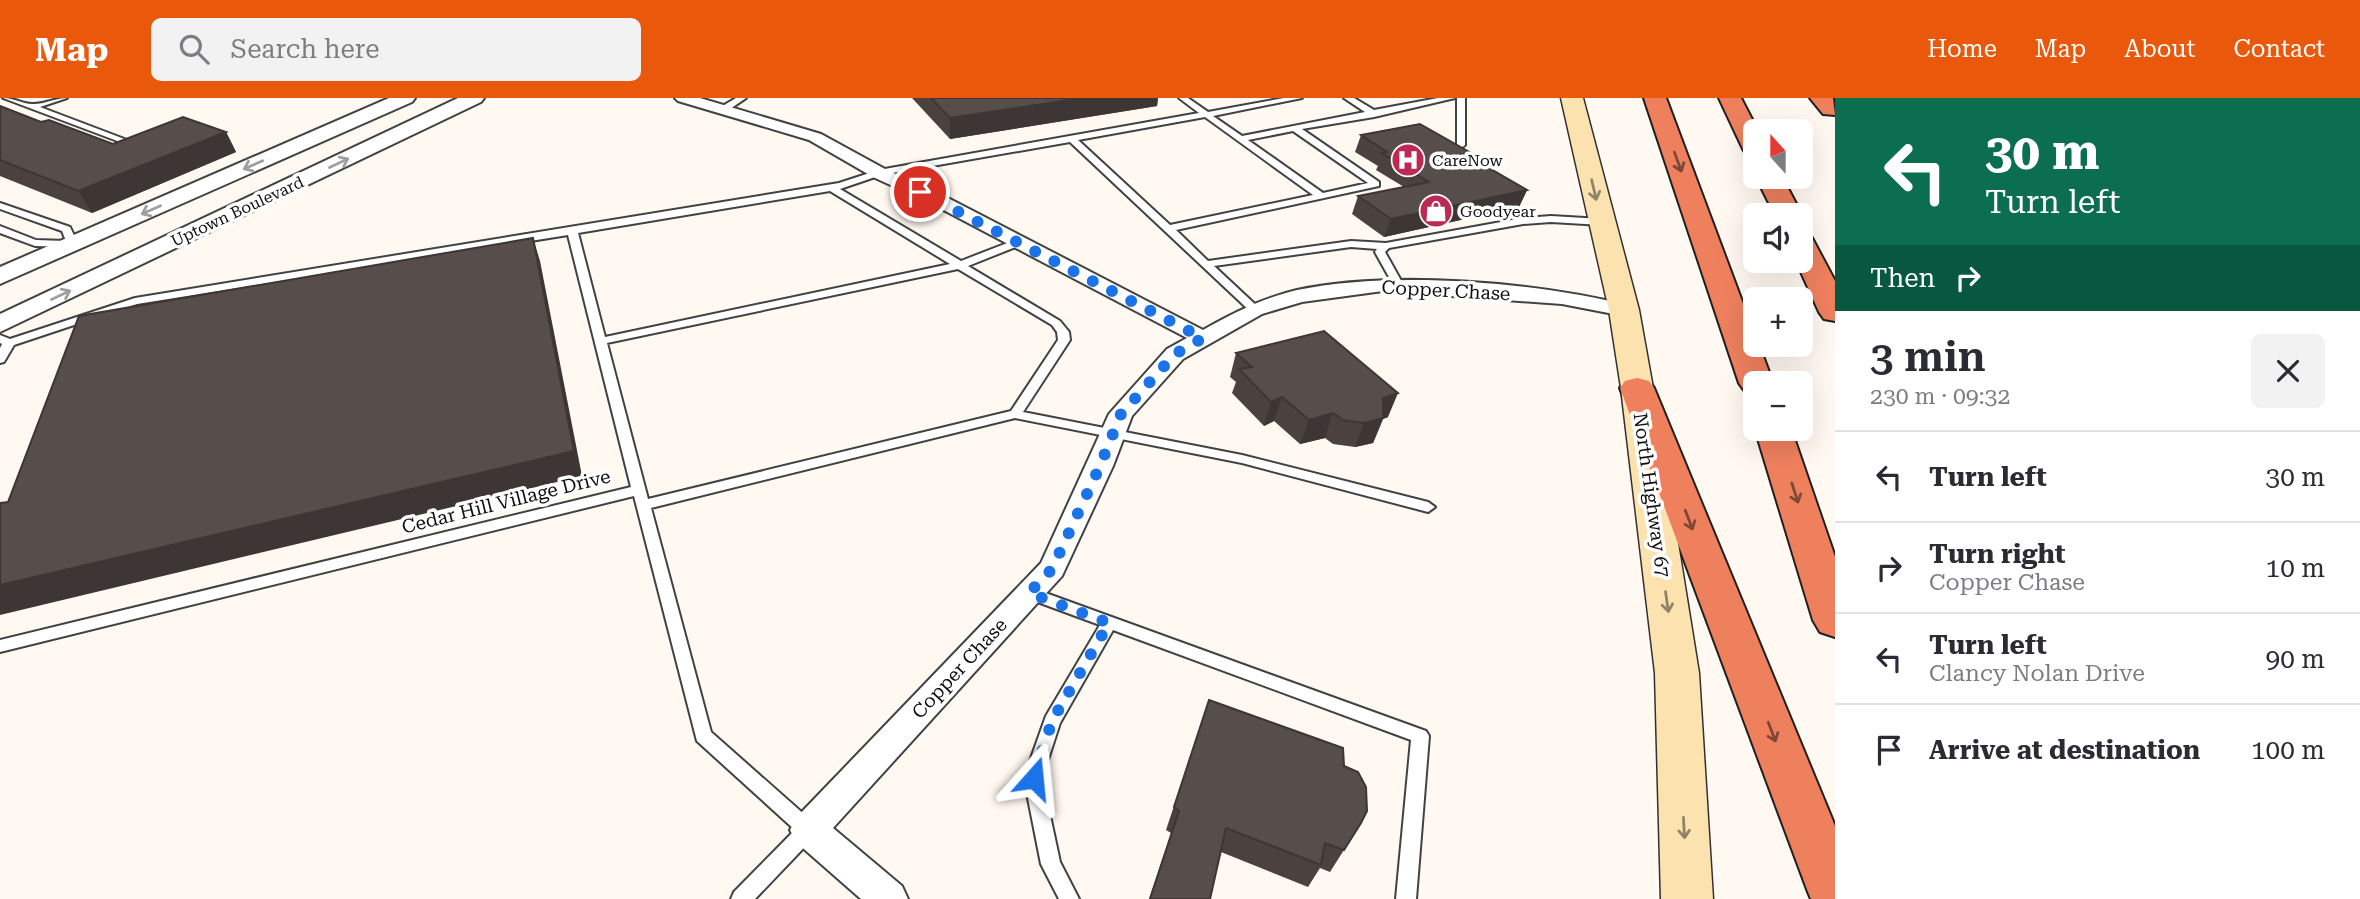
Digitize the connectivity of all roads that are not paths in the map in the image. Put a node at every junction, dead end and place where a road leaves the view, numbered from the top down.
1 (7, 98) edge
2 (63, 98) edge
3 (405, 98) edge
4 (474, 98) edge
5 (683, 98) edge
6 (743, 98) edge
7 (1183, 98) edge
8 (1298, 98) edge
9 (1348, 98) edge
10 (1451, 98) edge
11 (1461, 98) edge
12 (1572, 98) edge
13 (1655, 98) edge
14 (1730, 98) edge
15 (32, 107) junction
16 (724, 109) junction
17 (1374, 114) junction
18 (1206, 115) junction
19 (1743, 125) edge
20 (1294, 128) junction
21 (1072, 139) junction
22 (1239, 139) junction
23 (131, 143) edge
24 (1461, 145) edge
25 (880, 173) junction
26 (832, 188) junction
27 (1321, 196) junction
28 (0, 206) edge
29 (1602, 222) junction
30 (0, 229) edge
31 (1168, 229) junction
32 (572, 231) junction
33 (1020, 242) junction
34 (73, 244) junction
35 (1386, 246) junction
36 (1206, 264) junction
37 (123, 265) junction
38 (960, 265) junction
39 (1813, 267) edge
40 (0, 276) edge
41 (1399, 286) junction
42 (1255, 310) junction
43 (1624, 310) junction
44 (1835, 312) edge
45 (3, 335) edge
46 (1203, 338) junction
47 (601, 341) junction
48 (0, 359) edge
49 (1752, 371) edge
50 (1637, 388) junction
51 (1015, 414) junction
52 (1114, 432) junction
53 (1777, 441) edge
54 (641, 498) junction
55 (1428, 508) dead end
56 (1029, 593) junction
57 (1835, 620) edge
58 (1109, 623) junction
59 (0, 646) edge
60 (808, 830) junction
61 (1835, 892) edge
62 (741, 899) edge
63 (889, 899) edge
64 (1069, 899) edge
65 (1406, 899) edge
66 (1687, 899) edge

1 - 15 lane
2 - 15 lane
3 -> 34 street, Uptown Boulevard
37 -> 4 street, Uptown Boulevard
5 - 16 street
6 - 16 lane
7 - 18 lane
8 - 18 lane
9 - 17 lane
10 - 17 lane
11 - 24 lane
12 -> 29 main road, North Highway 67
13 -> 49 highway
14 - 19 highway
15 - 23 lane
16 - 25 street
17 - 20 lane
18 - 21 lane
18 - 22 lane
20 - 22 lane
20 - 27 lane
21 - 25 lane
21 - 31 lane
22 - 27 lane
25 - 26 lane
25 - 33 street
26 - 32 lane
26 - 38 lane
27 - 31 lane
28 - 34 lane
29 - 35 lane
29 - 43 main road, North Highway 67
30 - 34 lane
31 - 36 lane
32 - 45 lane
32 - 47 lane
33 - 38 lane
33 - 46 street
34 - 37 street
34 - 40 street, Uptown Boulevard
35 - 36 lane
35 - 41 lane
36 - 42 lane
45 -> 37 street, Uptown Boulevard
38 - 47 lane
38 - 51 lane
39 - 44 highway
41 - 42 street, Copper Chase
41 - 43 street, Copper Chase
42 - 46 street, Copper Chase
43 - 50 main road, North Highway 67
45 - 48 lane
46 - 52 street, Copper Chase
47 - 54 lane
50 -> 61 highway
50 -> 66 main road, North Highway 67
51 - 52 lane
51 - 54 lane, Cedar Hill Village Drive
52 - 55 lane
52 - 56 street, Copper Chase
53 -> 57 highway
54 - 59 lane, Cedar Hill Village Drive
54 - 60 lane
56 - 58 lane
56 - 60 street, Copper Chase
58 - 64 lane
58 - 65 lane
60 - 62 lane
60 - 63 street

